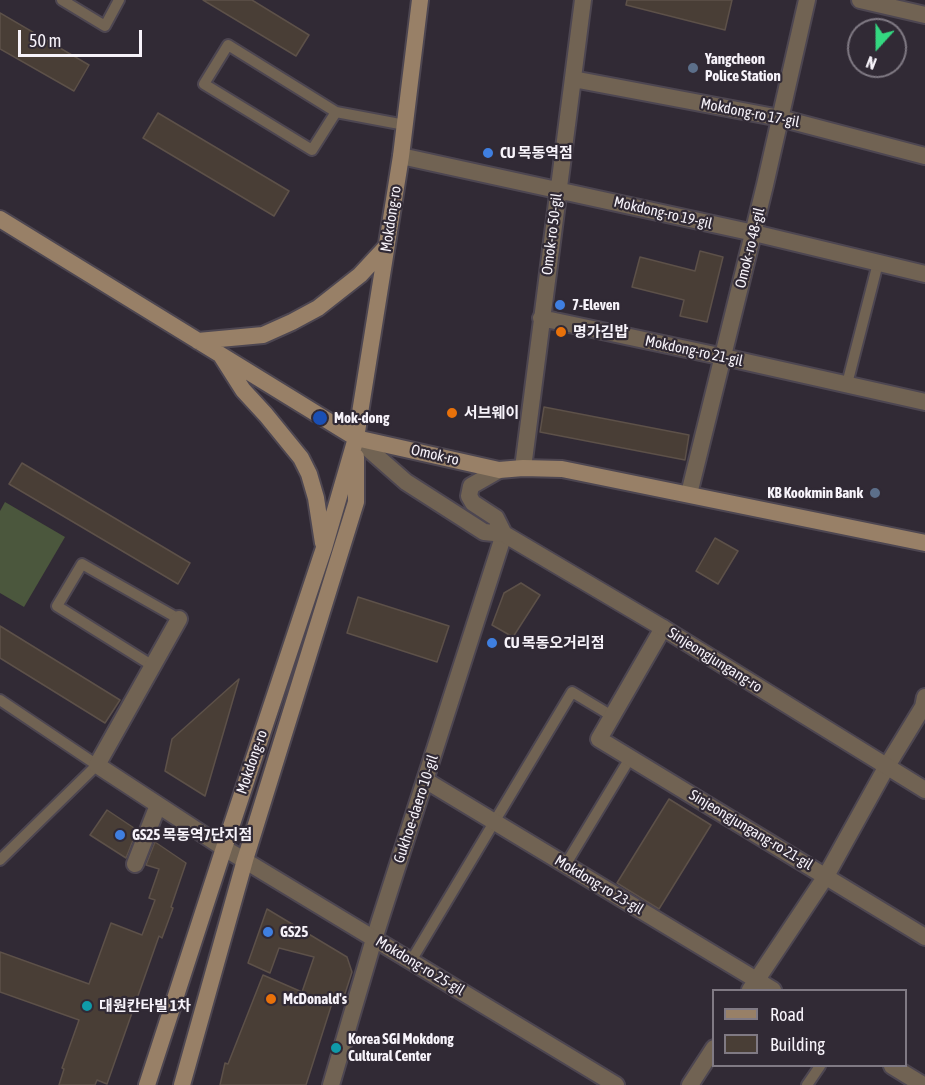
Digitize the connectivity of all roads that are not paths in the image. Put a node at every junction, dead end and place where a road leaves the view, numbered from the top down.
1 (62, 0) edge
2 (119, 0) edge
3 (420, 0) edge
4 (584, 0) edge
5 (807, 0) edge
6 (860, 0) edge
7 (925, 15) edge
8 (573, 79) junction
9 (336, 112) junction
10 (780, 118) junction
11 (405, 125) junction
12 (401, 156) junction
13 (925, 156) edge
14 (558, 189) junction
15 (0, 219) edge
16 (754, 233) junction
17 (386, 246) junction
18 (878, 263) junction
19 (925, 274) edge
20 (542, 318) junction
21 (198, 340) junction
22 (220, 354) junction
23 (724, 357) junction
24 (847, 384) junction
25 (925, 402) edge
26 (356, 438) junction
27 (523, 468) junction
28 (499, 470) junction
29 (689, 494) junction
30 (504, 534) junction
31 (925, 543) edge
32 (324, 548) junction
33 (179, 619) joint
34 (663, 628) junction
35 (153, 666) junction
36 (0, 700) edge
37 (924, 704) edge
38 (612, 716) junction
39 (630, 758) junction
40 (97, 765) junction
41 (886, 766) junction
42 (425, 780) junction
43 (925, 790) edge
44 (158, 805) junction
45 (494, 821) junction
46 (224, 848) junction
47 (0, 860) edge
48 (245, 860) junction
49 (135, 864) dead end
50 (566, 864) junction
51 (826, 876) junction
52 (925, 937) edge
53 (374, 939) junction
54 (411, 961) junction
55 (753, 985) edge
56 (769, 989) edge
57 (712, 1051) edge
58 (819, 1067) edge
59 (894, 1067) edge
60 (906, 1080) edge
61 (147, 1085) edge
62 (182, 1085) edge
63 (331, 1085) edge
64 (616, 1085) edge
65 (690, 1085) edge
66 (807, 1085) edge
67 (923, 1085) edge

1 - 2 lane
3 - 11 main road, Mokdong-ro
4 - 8 street, Omok-ro 50-gil
5 - 10 street, Omok-ro 48-gil
6 - 7 street
8 - 10 street, Mokdong-ro 17-gil
8 - 14 street, Omok-ro 50-gil
9 - 9 lane
9 - 11 lane
10 - 13 street, Mokdong-ro 17-gil
10 - 16 street, Omok-ro 48-gil
11 - 12 main road, Mokdong-ro
12 - 14 street, Mokdong-ro 19-gil
12 - 17 main road, Mokdong-ro
14 - 16 street, Mokdong-ro 19-gil
14 - 20 street, Omok-ro 50-gil
15 - 21 main road, Omok-ro
16 - 18 street, Mokdong-ro 19-gil
16 - 23 street, Omok-ro 48-gil
17 - 21 main road
17 - 26 main road, Mokdong-ro
18 - 19 street, Mokdong-ro 19-gil
18 - 24 lane
20 - 23 street, Mokdong-ro 21-gil
20 - 27 street, Omok-ro 50-gil
21 - 22 main road, Omok-ro
22 - 26 main road, Omok-ro
22 - 32 main road
23 - 24 street, Mokdong-ro 21-gil
23 - 29 street, Omok-ro 48-gil
24 - 25 street, Mokdong-ro 21-gil
26 - 28 main road, Omok-ro
26 - 30 street, Sinjeongjungang-ro
26 - 32 main road, Mokdong-ro
26 - 48 main road, Mokdong-ro
27 - 28 main road, Omok-ro
27 - 29 main road, Omok-ro
28 - 30 street, Sinjeongjungang-ro
29 - 31 main road, Omok-ro
30 - 34 street, Sinjeongjungang-ro
30 - 42 street, Gukhoe-daero 10-gil
32 - 46 main road, Mokdong-ro
33 - 35 street
33 - 35 lane
34 - 38 street, Sinjeongjungang-ro 21-gil
34 - 41 street, Sinjeongjungang-ro
35 - 40 street
36 - 40 lane
37 - 41 street
38 - 39 street, Sinjeongjungang-ro 21-gil
38 - 45 lane
39 - 50 lane
39 - 51 street, Sinjeongjungang-ro 21-gil
40 - 44 street, Mokdong-ro 25-gil
40 - 47 lane
41 - 43 street, Sinjeongjungang-ro
41 - 51 street
42 - 45 street, Mokdong-ro 23-gil
42 - 53 street, Gukhoe-daero 10-gil
44 - 46 street, Mokdong-ro 25-gil
44 - 49 street
45 - 50 street, Mokdong-ro 23-gil
45 - 54 lane
46 - 48 street, Mokdong-ro 25-gil
46 - 61 main road, Mokdong-ro
48 - 53 street, Mokdong-ro 25-gil
48 - 62 main road, Mokdong-ro
50 - 55 street, Mokdong-ro 23-gil
51 - 52 street, Sinjeongjungang-ro 21-gil
51 - 55 street
53 - 54 street, Mokdong-ro 25-gil
53 - 63 street, Gukhoe-daero 10-gil
54 - 64 street, Mokdong-ro 25-gil
55 - 56 street, Mokdong-ro 23-gil
57 - 65 street
58 - 66 lane
59 - 60 street
60 - 67 street

